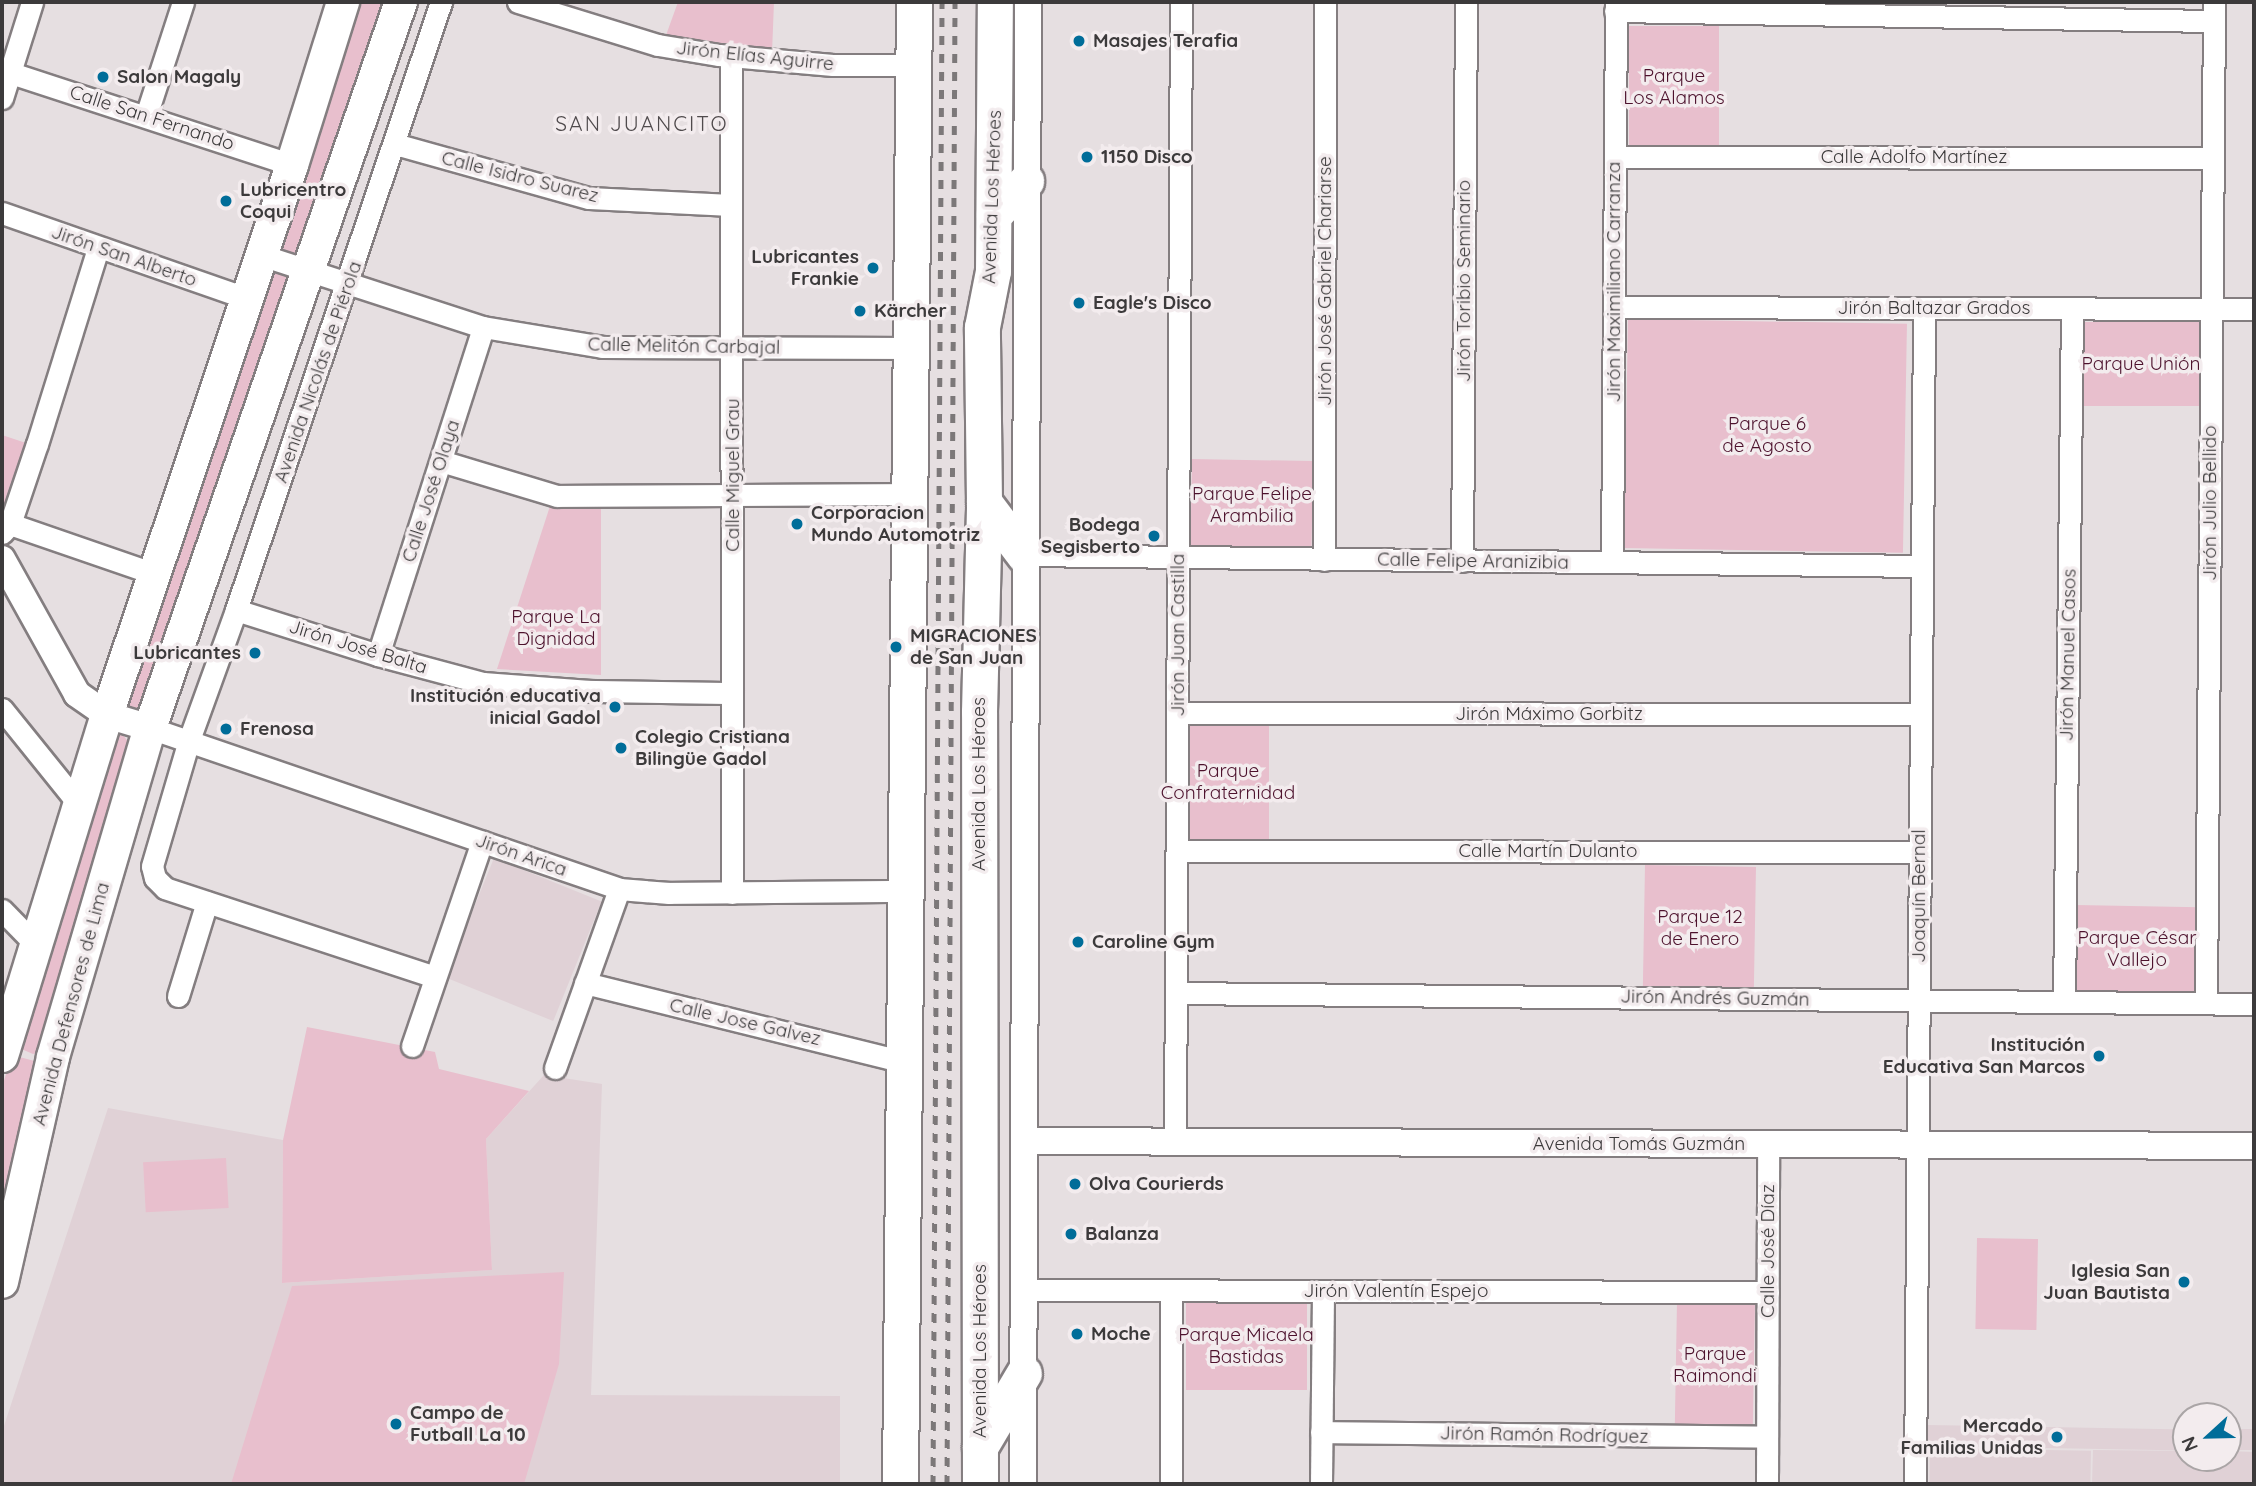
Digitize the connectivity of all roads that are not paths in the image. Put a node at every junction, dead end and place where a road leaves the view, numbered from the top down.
1 (32, 2) edge
2 (183, 2) edge
3 (343, 2) edge
4 (401, 2) edge
5 (441, 2) edge
6 (518, 2) edge
7 (914, 2) edge
8 (978, 2) edge
9 (995, 2) edge
10 (1027, 2) edge
11 (1181, 2) edge
12 (1325, 2) edge
13 (1466, 2) edge
14 (1615, 6) edge
15 (584, 11) edge
16 (2214, 11) edge
17 (731, 57) junction
18 (914, 65) junction
19 (11, 73) junction
20 (2, 98) edge
21 (146, 116) junction
22 (394, 144) junction
23 (1615, 157) junction
24 (2213, 158) junction
25 (292, 165) junction
26 (1026, 181) junction
27 (731, 205) junction
28 (2, 214) edge
29 (994, 215) junction
30 (98, 248) junction
31 (261, 254) junction
32 (307, 270) junction
33 (348, 284) junction
34 (246, 299) junction
35 (1614, 307) junction
36 (1924, 308) junction
37 (2072, 309) junction
38 (2212, 309) junction
39 (2254, 309) edge
40 (483, 327) junction
41 (982, 327) junction
42 (733, 348) junction
43 (911, 348) junction
44 (441, 461) junction
45 (733, 494) junction
46 (910, 494) junction
47 (984, 502) junction
48 (6, 529) edge
49 (1024, 555) junction
50 (1178, 558) junction
51 (2, 559) edge
52 (1324, 560) junction
53 (1462, 561) junction
54 (1612, 562) junction
55 (1922, 566) junction
56 (155, 574) junction
57 (236, 610) junction
58 (378, 655) junction
59 (732, 693) junction
60 (2, 709) edge
61 (1177, 713) junction
62 (1920, 714) junction
63 (107, 715) junction
64 (150, 728) junction
65 (189, 740) junction
66 (81, 807) junction
67 (482, 842) junction
68 (1177, 851) junction
69 (1920, 852) junction
70 (619, 888) junction
71 (907, 891) junction
72 (732, 893) junction
73 (207, 902) junction
74 (2, 910) edge
75 (36, 945) junction
76 (435, 977) junction
77 (585, 983) junction
78 (1176, 993) junction
79 (178, 996) dead end
80 (1918, 1000) junction
81 (2064, 1002) junction
82 (2206, 1003) junction
83 (2254, 1004) edge
84 (412, 1046) dead end
85 (3, 1048) edge
86 (905, 1062) junction
87 (555, 1068) dead end
88 (1024, 1142) junction
89 (1175, 1142) junction
90 (1768, 1145) junction
91 (1917, 1146) junction
92 (2254, 1146) edge
93 (2, 1282) edge
94 (1024, 1290) junction
95 (1171, 1291) junction
96 (1322, 1291) junction
97 (1768, 1292) junction
98 (1024, 1373) junction
99 (1321, 1432) junction
100 (1767, 1437) junction
101 (980, 1447) junction
102 (900, 1484) edge
103 (980, 1484) edge
104 (1023, 1484) edge
105 (1171, 1484) edge
106 (1321, 1484) edge
107 (1767, 1484) edge
108 (1915, 1484) edge

1 - 19 street
2 - 21 street
3 - 25 main road
4 - 32 main road
5 - 22 street, Avenida Nicolás de Piérola
6 - 15 street, Jirón Elías Aguirre
7 - 18 main road
8 - 41 main road
9 - 29 main road, Avenida Los Héroes
10 - 26 street, Avenida Los Héroes
11 - 50 street, Jirón Juan Castilla
12 - 52 street, Jirón José Gabriel Chariarse
13 - 53 street, Jirón Toribio Seminario
14 - 16 street
14 - 23 street, Jirón Maximiliano Carranza
15 - 17 street, Jirón Elías Aguirre
16 - 24 street, Jirón Julio Bellido
17 - 18 street, Jirón Elías Aguirre
17 - 27 street, Calle Miguel Grau
18 - 43 main road
19 - 20 street
19 - 21 street, Calle San Fernando
21 - 25 street, Calle San Fernando
22 - 27 street, Calle Isidro Suarez
22 - 33 street, Avenida Nicolás de Piérola
23 - 24 street, Calle Adolfo Martínez
23 - 35 street, Jirón Maximiliano Carranza
24 - 38 street, Jirón Julio Bellido
25 - 31 main road
26 - 29 main road
26 - 49 street, Avenida Los Héroes
27 - 42 street, Calle Miguel Grau
28 - 30 street, Jirón San Alberto
29 - 41 main road, Avenida Los Héroes
30 - 34 street, Jirón San Alberto
30 - 48 street
31 - 32 street, Calle Melitón Carbajal
31 - 34 main road
32 - 33 street, Calle Melitón Carbajal
32 - 64 main road
33 - 40 street, Calle Melitón Carbajal
33 - 57 street, Avenida Nicolás de Piérola
34 - 56 main road
35 - 36 street, Jirón Baltazar Grados
35 - 54 street, Jirón Maximiliano Carranza
36 - 37 street, Jirón Baltazar Grados
36 - 55 street, Joaquín Bernal
37 - 38 street, Jirón Baltazar Grados
37 - 81 street, Jirón Manuel Casos
38 - 39 street, Jirón Baltazar Grados
38 - 82 street, Jirón Julio Bellido
40 - 42 street, Calle Melitón Carbajal
40 - 44 street, Calle José Olaya
41 - 47 main road, Avenida Los Héroes
42 - 43 street, Calle Melitón Carbajal
42 - 45 street, Calle Miguel Grau
43 - 46 main road
44 - 45 street
44 - 58 street, Calle José Olaya
45 - 46 street
45 - 59 street, Calle Miguel Grau
46 - 71 main road
47 - 49 main road
47 - 101 main road, Avenida Los Héroes
48 - 56 street
49 - 50 street, Calle Felipe Aranizibia
49 - 88 street, Avenida Los Héroes
50 - 52 street, Calle Felipe Aranizibia
50 - 61 street, Jirón Juan Castilla
51 - 63 street
52 - 53 street, Calle Felipe Aranizibia
53 - 54 street, Calle Felipe Aranizibia
54 - 55 street, Calle Felipe Aranizibia
55 - 62 street, Joaquín Bernal
56 - 63 main road
57 - 58 street, Jirón José Balta
57 - 65 street, Avenida Nicolás de Piérola
58 - 59 street, Jirón José Balta
59 - 72 street, Calle Miguel Grau
60 - 66 street
61 - 62 street, Jirón Máximo Gorbitz
61 - 68 street, Jirón Juan Castilla
62 - 69 street, Joaquín Bernal
63 - 64 street
63 - 66 main road
64 - 65 street, Jirón Arica
64 - 93 main road, Avenida Defensores de Lima
65 - 67 street, Jirón Arica
65 - 73 street
66 - 75 main road
67 - 70 street, Jirón Arica
67 - 76 street
68 - 69 street, Calle Martín Dulanto
68 - 78 street, Jirón Juan Castilla
69 - 80 street, Joaquín Bernal
70 - 72 street, Jirón Arica
70 - 77 street
71 - 72 street, Jirón Arica
71 - 86 main road
73 - 76 street
73 - 79 street
74 - 75 street
75 - 85 main road
76 - 84 street
77 - 86 street, Calle Jose Galvez
77 - 87 street
78 - 80 street, Jirón Andrés Guzmán
78 - 89 street, Jirón Juan Castilla
80 - 81 street, Jirón Andrés Guzmán
80 - 91 street, Joaquín Bernal
81 - 82 street, Jirón Andrés Guzmán
82 - 83 street, Jirón Andrés Guzmán
86 - 102 main road
88 - 89 street, Avenida Tomás Guzmán
88 - 94 street, Avenida Los Héroes
89 - 90 street, Avenida Tomás Guzmán
90 - 91 street, Avenida Tomás Guzmán
90 - 97 street, Calle José Díaz
91 - 92 street, Avenida Tomás Guzmán
91 - 108 street, Joaquín Bernal
94 - 95 street, Jirón Valentín Espejo
94 - 98 street, Avenida Los Héroes
95 - 96 street, Jirón Valentín Espejo
95 - 105 street
96 - 97 street, Jirón Valentín Espejo
96 - 99 street
97 - 100 street, Calle José Díaz
98 - 101 main road
98 - 104 street, Avenida Los Héroes
99 - 100 street, Jirón Ramón Rodríguez
99 - 106 street
100 - 107 street, Calle José Díaz
101 - 103 main road, Avenida Los Héroes

